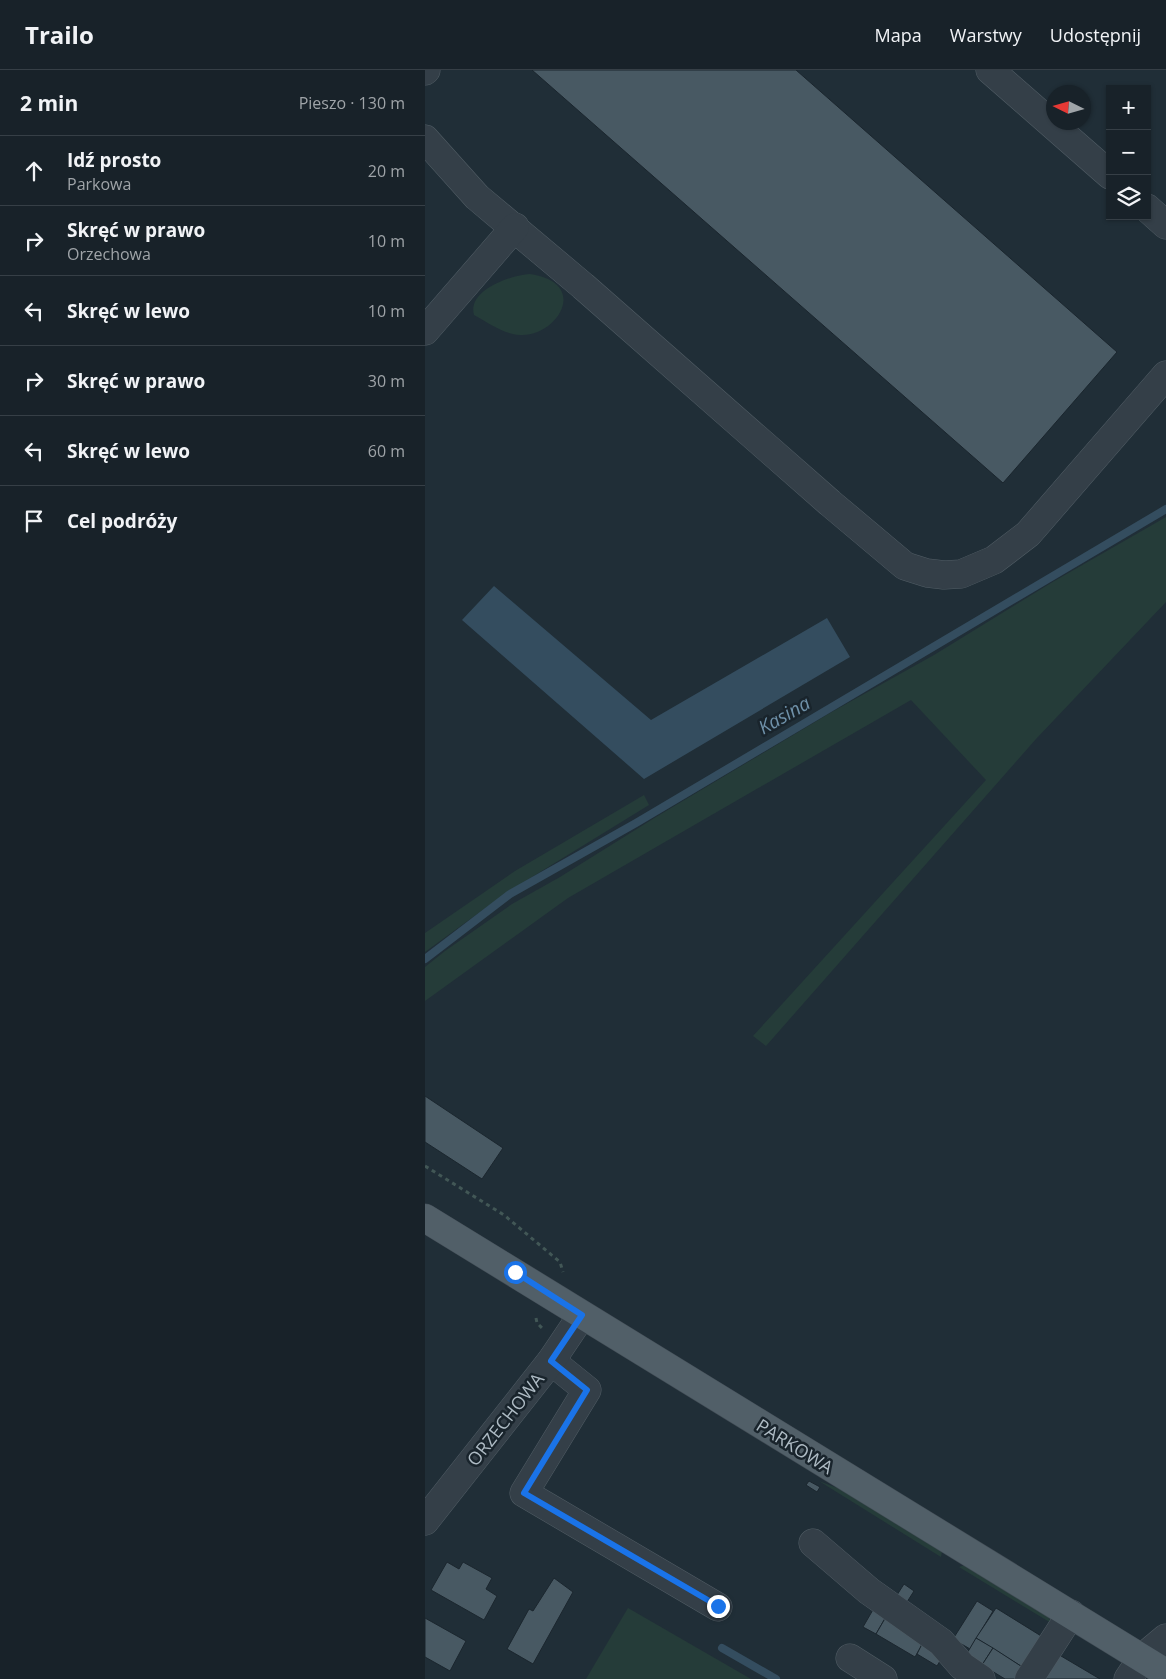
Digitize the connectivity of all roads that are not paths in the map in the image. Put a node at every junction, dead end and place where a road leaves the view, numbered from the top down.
1 (990, 70) edge
2 (425, 139) edge
3 (1106, 172) edge
4 (1151, 211) edge
5 (1166, 224) edge
6 (515, 227) junction
7 (425, 331) edge
8 (1166, 375) edge
9 (425, 1218) edge
10 (582, 1315) junction
11 (551, 1361) junction
12 (425, 1521) edge
13 (813, 1543) dead end
14 (718, 1606) dead end
15 (1071, 1614) junction
16 (1166, 1638) edge
17 (851, 1658) dead end
18 (1135, 1668) edge
19 (1166, 1673) edge
20 (883, 1679) edge
21 (981, 1679) edge
22 (1029, 1679) edge

1 - 3 street
2 - 6 street
4 - 5 street
6 - 7 street
6 - 8 street
9 - 10 main road, PARKOWA
10 - 11 street, ORZECHOWA
10 - 15 main road, PARKOWA
11 - 12 street, ORZECHOWA
11 - 14 street
13 - 21 street
15 - 18 main road, PARKOWA
15 - 22 street
16 - 18 street
17 - 20 street
18 - 19 main road, PARKOWA

